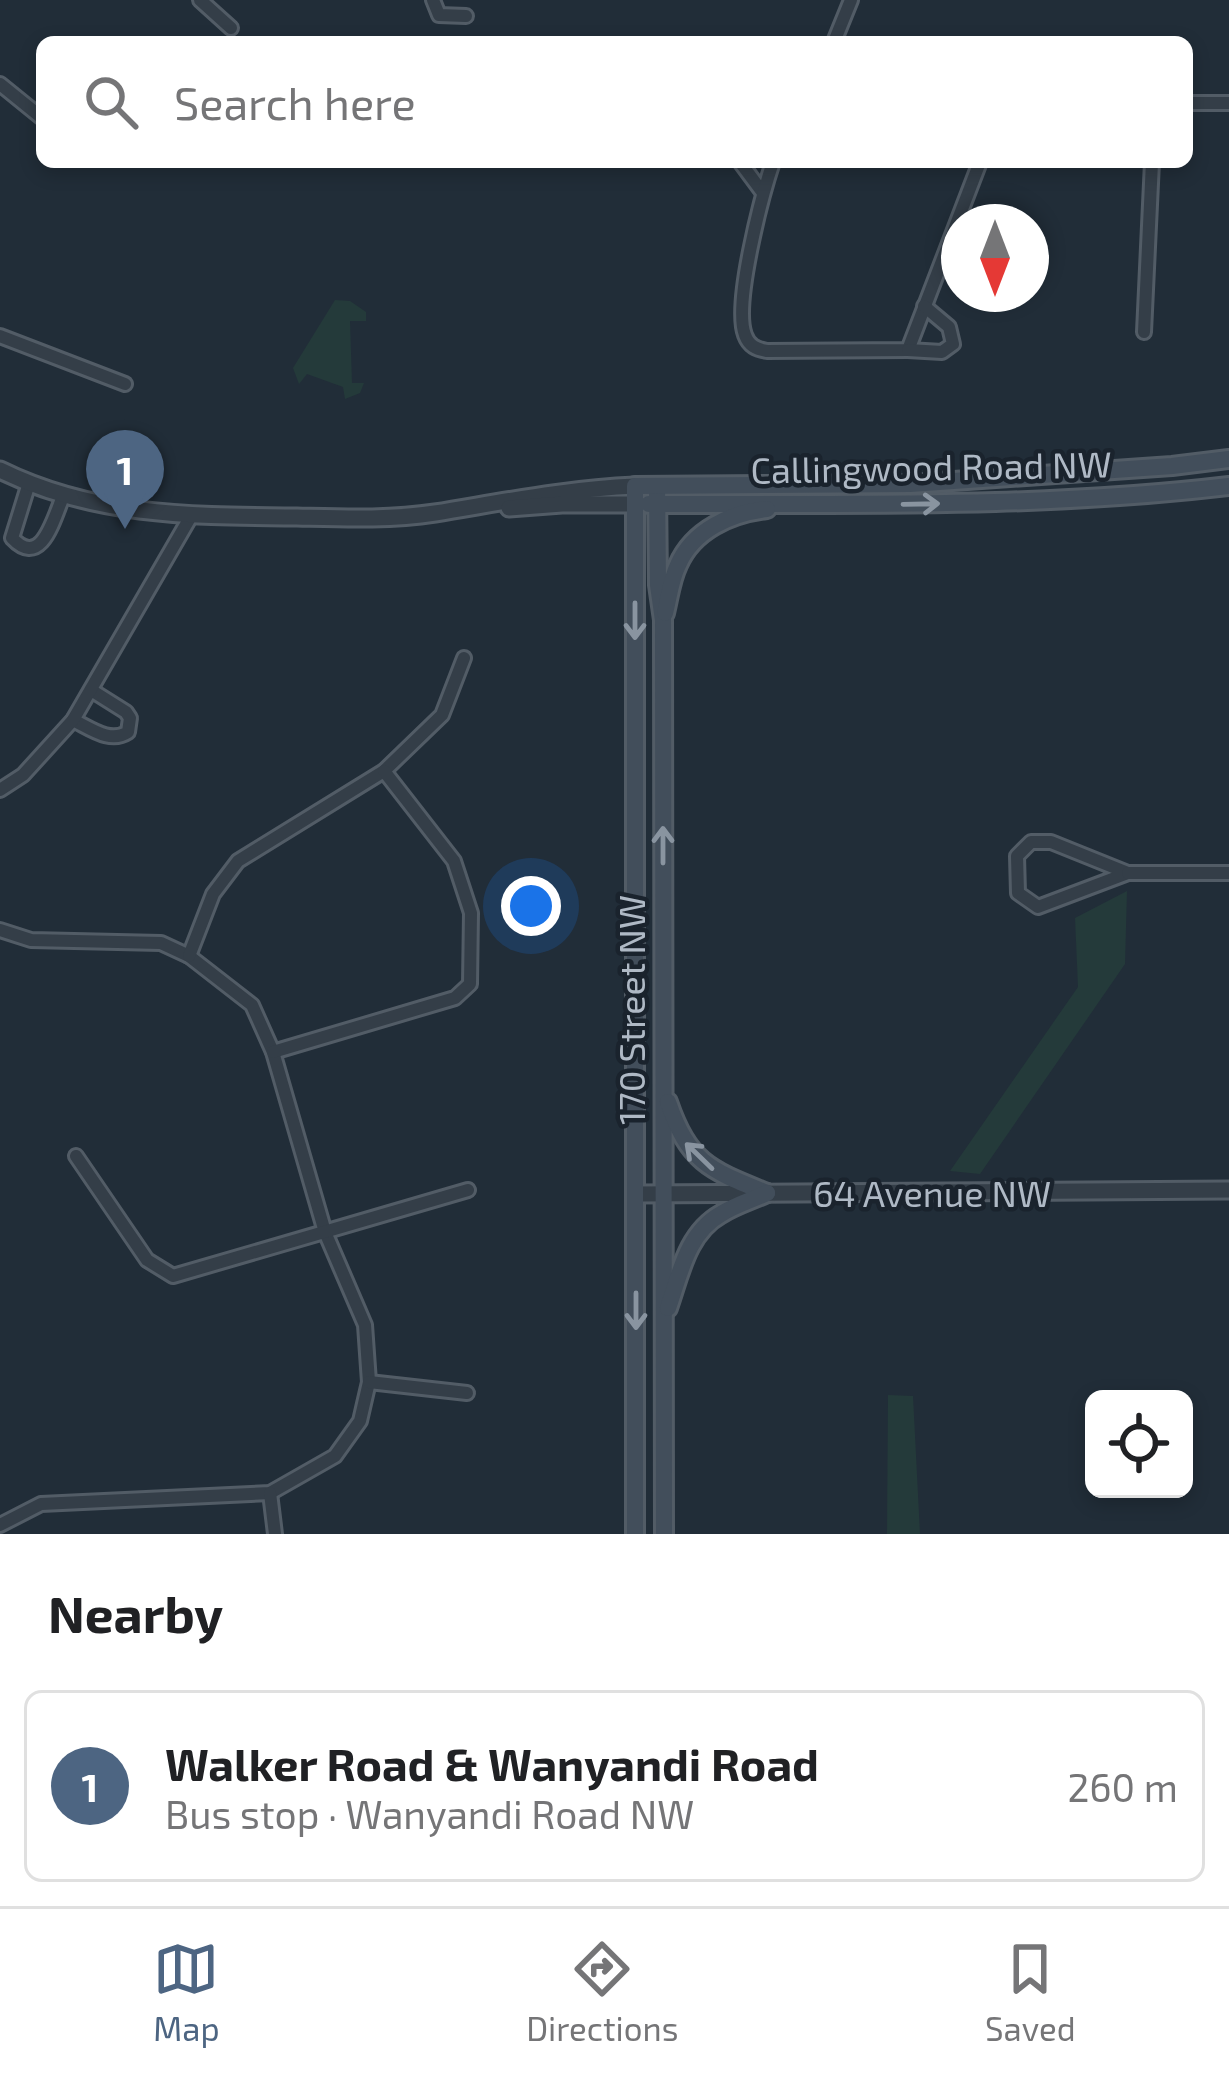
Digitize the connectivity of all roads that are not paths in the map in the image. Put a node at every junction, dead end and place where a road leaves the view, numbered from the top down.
1 (200, 0) edge
2 (433, 0) edge
3 (849, 1) edge
4 (466, 16) dead end
5 (231, 28) dead end
6 (836, 36) edge
7 (0, 84) edge
8 (1229, 103) edge
9 (1193, 104) edge
10 (36, 113) edge
11 (744, 168) edge
12 (771, 168) edge
13 (978, 168) edge
14 (1152, 168) edge
15 (763, 193) junction
16 (924, 306) junction
17 (1144, 332) dead end
18 (0, 336) edge
19 (908, 350) junction
20 (124, 384) dead end
21 (1229, 459) edge
22 (0, 470) edge
23 (29, 483) junction
24 (1229, 486) edge
25 (64, 494) junction
26 (635, 495) junction
27 (657, 495) junction
28 (804, 506) junction
29 (190, 516) junction
30 (663, 620) junction
31 (464, 658) dead end
32 (91, 690) junction
33 (73, 720) junction
34 (384, 771) junction
35 (0, 790) edge
36 (1128, 873) junction
37 (1229, 873) edge
38 (0, 930) edge
39 (189, 956) junction
40 (273, 1052) junction
41 (663, 1088) junction
42 (76, 1156) dead end
43 (469, 1190) dead end
44 (1229, 1190) edge
45 (767, 1193) junction
46 (636, 1194) junction
47 (663, 1194) junction
48 (325, 1232) junction
49 (664, 1320) junction
50 (370, 1382) junction
51 (467, 1393) dead end
52 (270, 1493) junction
53 (0, 1526) edge
54 (275, 1534) edge
55 (635, 1534) edge
56 (664, 1534) edge

1 - 5 street
2 - 4 street
3 - 6 street
7 - 10 street
8 - 9 street
11 - 15 street
12 - 15 street
13 - 16 street
14 - 17 street
15 - 19 street
16 - 19 street
16 - 19 street
18 - 20 street
21 - 27 main road, Callingwood Road NW
22 - 23 street
23 - 25 street
23 - 25 street
28 -> 24 main road, Callingwood Road NW
25 - 29 street
26 - 27 main road, Callingwood Road NW
26 - 29 street
26 -> 46 main road, 170 Street NW
27 - 28 main road, Callingwood Road NW
27 - 30 main road, 170 Street NW
28 - 30 main road
29 - 32 street
41 -> 30 main road, 170 Street NW
31 - 34 street
32 - 33 street
32 - 33 street
33 - 35 street
34 - 39 street
34 - 40 street
36 - 36 street
36 - 37 street
38 - 39 street
39 - 40 street
40 - 48 street
45 -> 41 main road
41 - 47 main road, 170 Street NW
42 - 48 street
43 - 48 street
44 - 45 street, 64 Avenue NW
45 - 47 street, 64 Avenue NW
45 - 49 main road
46 - 47 street, 64 Avenue NW
46 -> 55 main road, 170 Street NW
47 - 49 main road, 170 Street NW
48 - 50 street
49 - 56 main road, 170 Street NW
50 - 51 street
50 - 52 street
52 - 53 street
52 - 54 street

